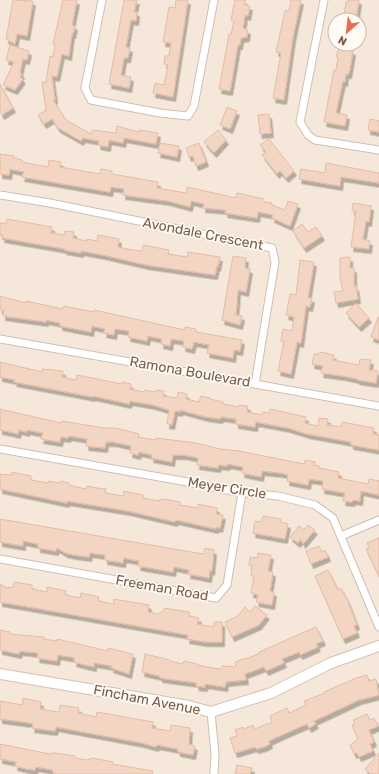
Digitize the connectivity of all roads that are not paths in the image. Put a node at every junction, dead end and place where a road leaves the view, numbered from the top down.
1 (102, 0) edge
2 (214, 0) edge
3 (324, 0) edge
4 (379, 150) edge
5 (0, 195) edge
6 (0, 339) edge
7 (256, 384) junction
8 (379, 406) edge
9 (0, 450) edge
10 (242, 493) junction
11 (379, 520) edge
12 (341, 536) junction
13 (0, 559) edge
14 (379, 627) edge
15 (379, 646) edge
16 (0, 674) edge
17 (211, 712) junction
18 (214, 774) edge

1 - 2 street
3 - 4 street
5 - 7 street, Avondale Crescent
6 - 7 street, Ramona Boulevard
7 - 8 street, Ramona Boulevard
9 - 10 street, Meyer Circle
10 - 12 street, Meyer Circle
10 - 13 street, Freeman Road
11 - 12 street
12 - 14 street, Meyer Circle
15 - 17 street, Fincham Avenue
16 - 17 street, Fincham Avenue
17 - 18 street

